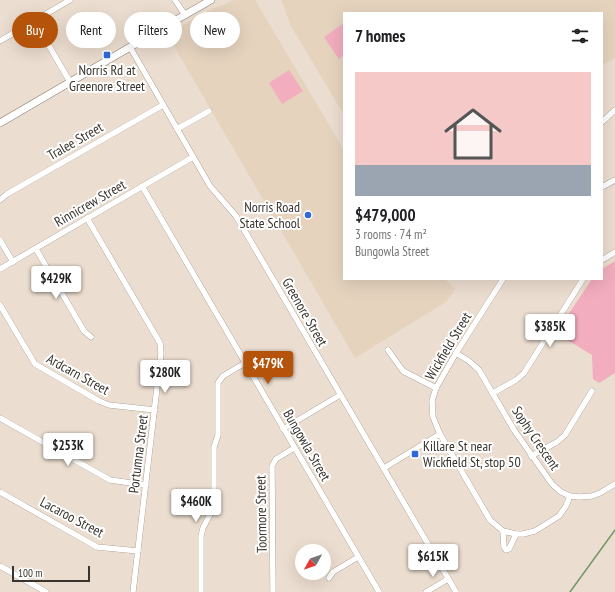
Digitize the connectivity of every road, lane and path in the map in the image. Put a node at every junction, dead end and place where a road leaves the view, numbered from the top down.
1 (70, 0) edge
2 (175, 0) edge
3 (211, 0) edge
4 (48, 12) edge
5 (184, 16) joint
6 (12, 33) edge
7 (0, 40) edge
8 (50, 48) edge
9 (130, 48) joint
10 (70, 82) junction
11 (163, 105) junction
12 (615, 110) edge
13 (209, 111) dead end
14 (603, 121) edge
15 (0, 123) edge
16 (177, 129) junction
17 (193, 157) junction
18 (615, 180) edge
19 (142, 186) junction
20 (603, 186) edge
21 (0, 200) edge
22 (86, 218) junction
23 (0, 240) edge
24 (36, 249) junction
25 (615, 252) edge
26 (603, 259) edge
27 (14, 262) junction
28 (0, 269) edge
29 (502, 280) edge
30 (582, 280) edge
31 (0, 305) edge
32 (91, 337) dead end
33 (388, 350) dead end
34 (456, 354) junction
35 (245, 363) junction
36 (436, 388) junction
37 (592, 391) dead end
38 (493, 394) junction
39 (340, 395) junction
40 (155, 410) junction
41 (0, 418) edge
42 (283, 429) junction
43 (440, 434) junction
44 (294, 448) junction
45 (531, 456) junction
46 (384, 468) junction
47 (615, 484) edge
48 (146, 485) junction
49 (0, 492) edge
50 (570, 496) junction
51 (503, 531) junction
52 (516, 534) junction
53 (138, 551) junction
54 (358, 557) junction
55 (0, 566) edge
56 (331, 575) edge
57 (448, 579) junction
58 (46, 592) edge
59 (133, 592) edge
60 (201, 592) edge
61 (273, 592) edge
62 (379, 592) edge
63 (426, 592) edge
64 (456, 592) edge

1 - 4 street
2 - 5 street
3 - 5 main road
6 - 7 street
8 - 10 street
9 - 10 main road
9 - 11 street, Greenore Street
10 - 15 main road
11 - 16 street, Greenore Street
11 - 21 street, Tralee Street
12 - 14 street
13 - 16 street
16 - 17 street, Greenore Street
17 - 19 street, Rinnicrew Street
17 - 39 street, Greenore Street
18 - 20 street
19 - 22 street, Rinnicrew Street
19 - 35 street, Bungowla Street
22 - 24 street, Rinnicrew Street
22 - 40 street, Portumna Street
23 - 27 street
24 - 27 street, Rinnicrew Street
24 - 32 street
25 - 26 street
27 - 28 street, Rinnicrew Street
29 - 34 street, Wickfield Street
30 - 38 street
31 - 40 street, Ardcarn Street
33 - 36 street
34 - 36 street, Wickfield Street
34 - 38 street, Sophy Crescent
35 - 42 street, Bungowla Street
35 - 60 street
36 - 43 street, Wickfield Street
37 - 45 street
38 - 45 street, Sophy Crescent
39 - 42 street
39 - 46 street, Greenore Street
40 - 48 street, Portumna Street
41 - 48 street
42 - 44 street, Bungowla Street
43 - 46 street
43 - 51 street, Wickfield Street
44 - 54 street, Bungowla Street
44 - 61 street, Toormore Street
45 - 50 street, Sophy Crescent
46 - 57 street, Greenore Street
47 - 50 street
48 - 53 street, Portumna Street
49 - 53 street, Lacaroo Street
50 - 52 street
51 - 52 street
51 - 52 street
53 - 59 street, Portumna Street
54 - 56 street
54 - 62 street, Bungowla Street
55 - 58 street
57 - 63 street
57 - 64 street, Greenore Street

